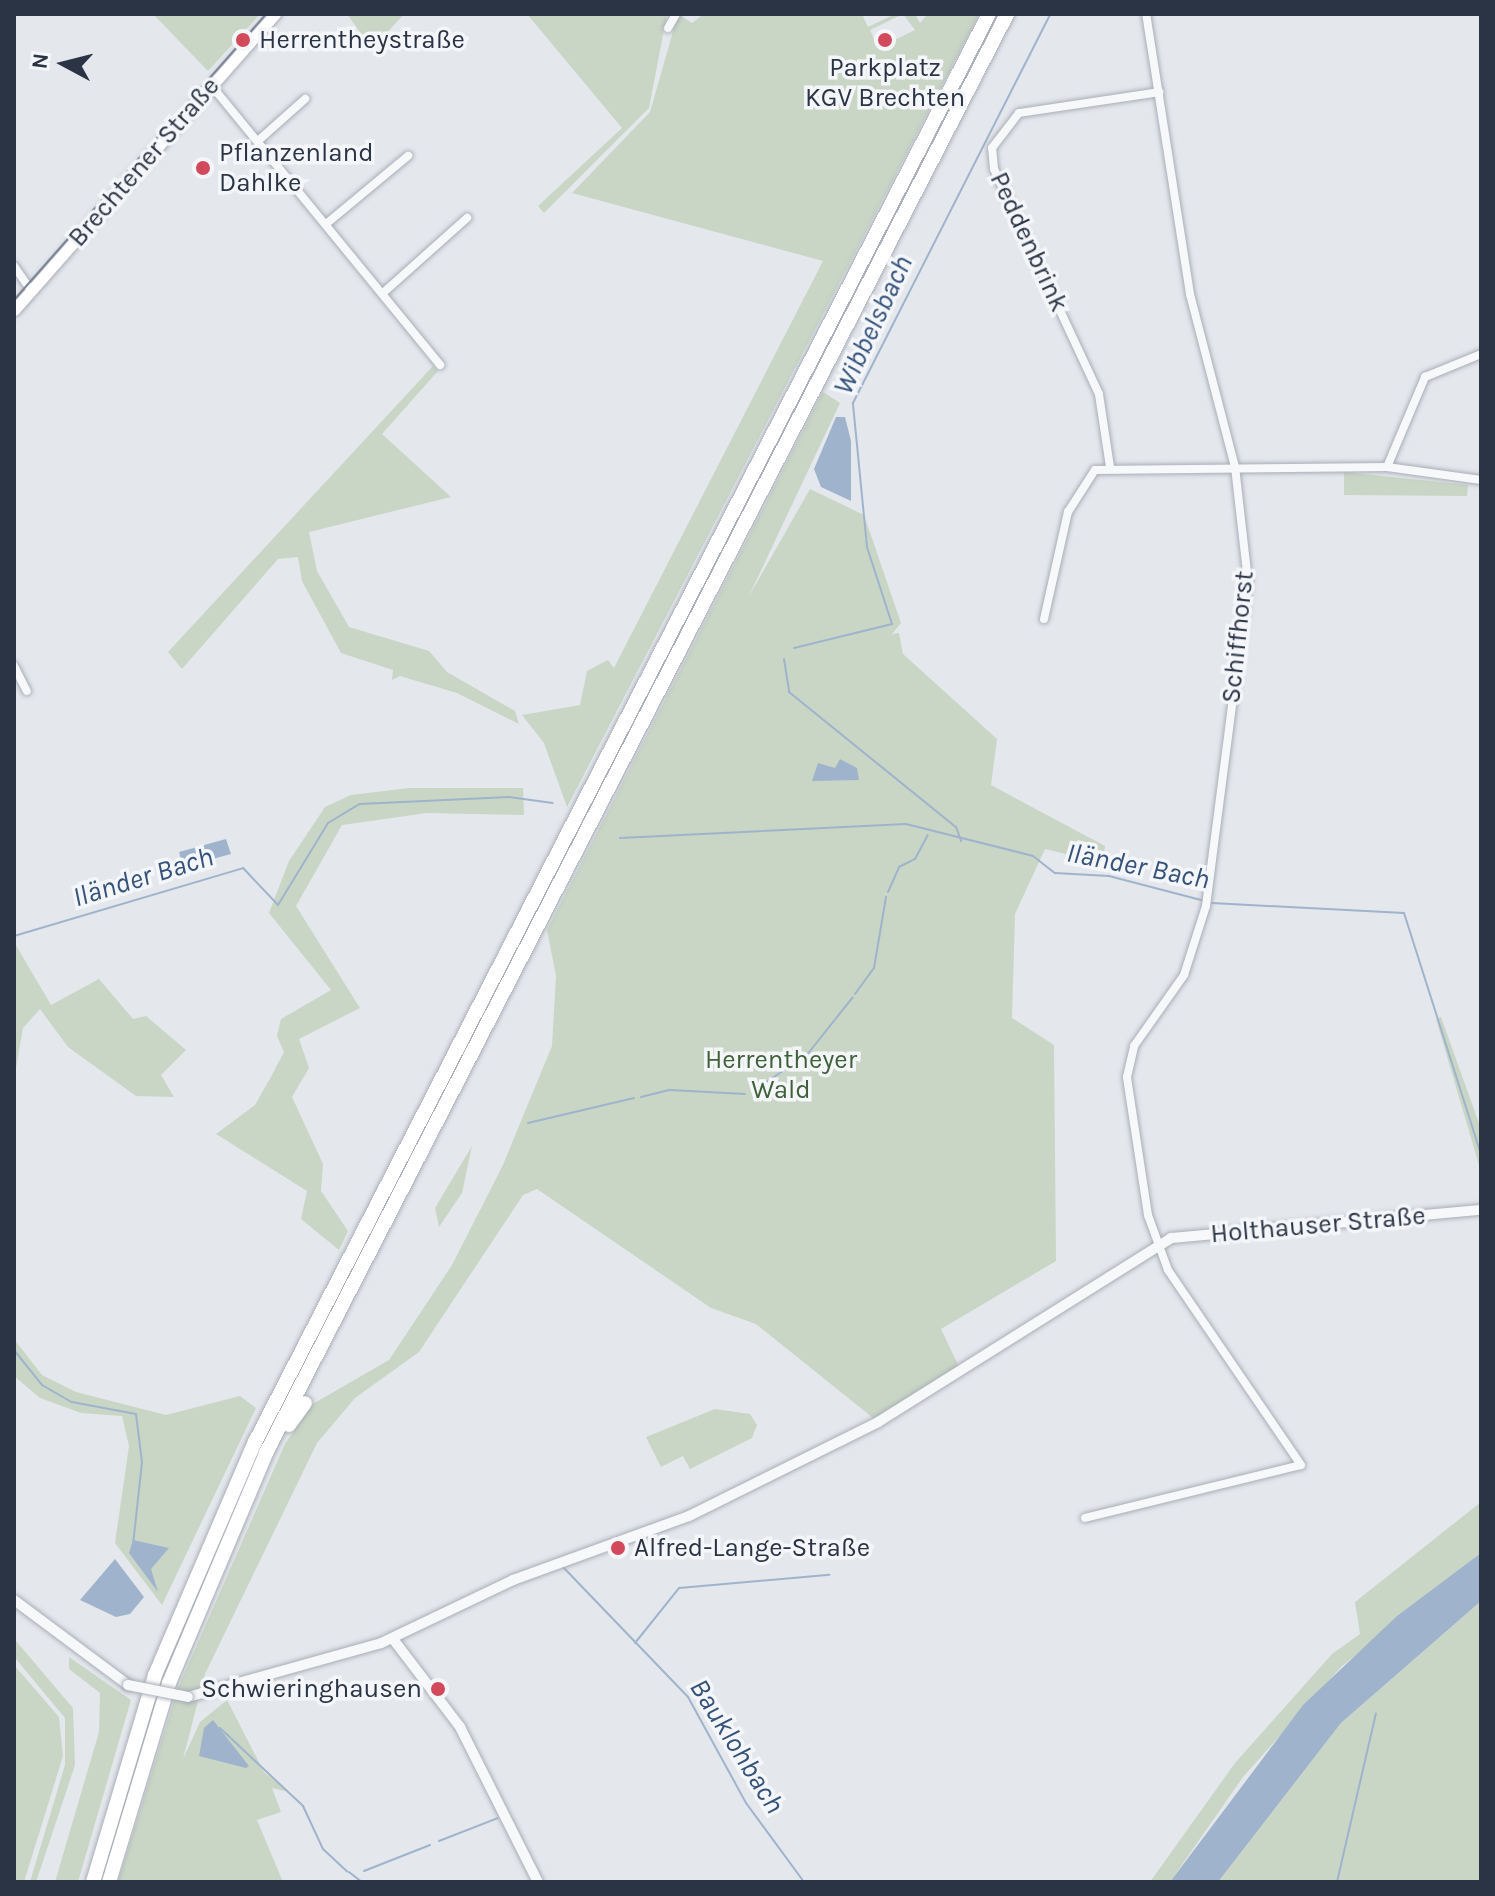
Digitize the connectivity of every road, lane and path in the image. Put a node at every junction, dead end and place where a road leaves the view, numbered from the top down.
1 (275, 14) edge
2 (676, 14) edge
3 (989, 14) edge
4 (1007, 14) edge
5 (1146, 14) edge
6 (668, 28) dead end
7 (211, 85) junction
8 (1159, 92) junction
9 (305, 99) dead end
10 (259, 140) junction
11 (408, 156) dead end
12 (467, 218) dead end
13 (326, 224) junction
14 (14, 266) edge
15 (31, 290) junction
16 (383, 293) junction
17 (14, 310) edge
18 (1481, 354) edge
19 (440, 365) dead end
20 (1110, 467) junction
21 (1235, 467) junction
22 (1387, 467) junction
23 (1481, 480) edge
24 (1044, 619) dead end
25 (14, 666) edge
26 (27, 691) dead end
27 (549, 900) junction
28 (547, 930) dead end
29 (1481, 1210) edge
30 (1157, 1244) junction
31 (305, 1403) dead end
32 (266, 1453) junction
33 (1085, 1518) dead end
34 (14, 1600) edge
35 (393, 1639) junction
36 (93, 1882) edge
37 (109, 1882) edge
38 (538, 1882) edge

1 - 7 main road, Brechtener Straße
2 - 6 street
3 - 36 highway
4 - 27 highway
5 - 8 street, Schiffhorst
7 - 10 street
7 - 15 main road, Brechtener Straße
8 - 20 street, Peddenbrink
8 - 21 street, Schiffhorst
9 - 10 street
10 - 13 street
11 - 13 street
12 - 16 street
13 - 16 street
14 - 15 street
15 - 17 main road, Brechtener Straße
16 - 19 street
18 - 22 street
20 - 21 street
20 - 24 street
21 - 22 street
21 - 30 street, Schiffhorst
22 - 23 street
25 - 26 street
27 - 28 highway
27 - 32 highway
29 - 30 street, Holthauser Straße
30 - 33 street
30 - 35 street
31 - 32 highway
32 - 37 highway
34 - 35 street, bridge
35 - 38 street

